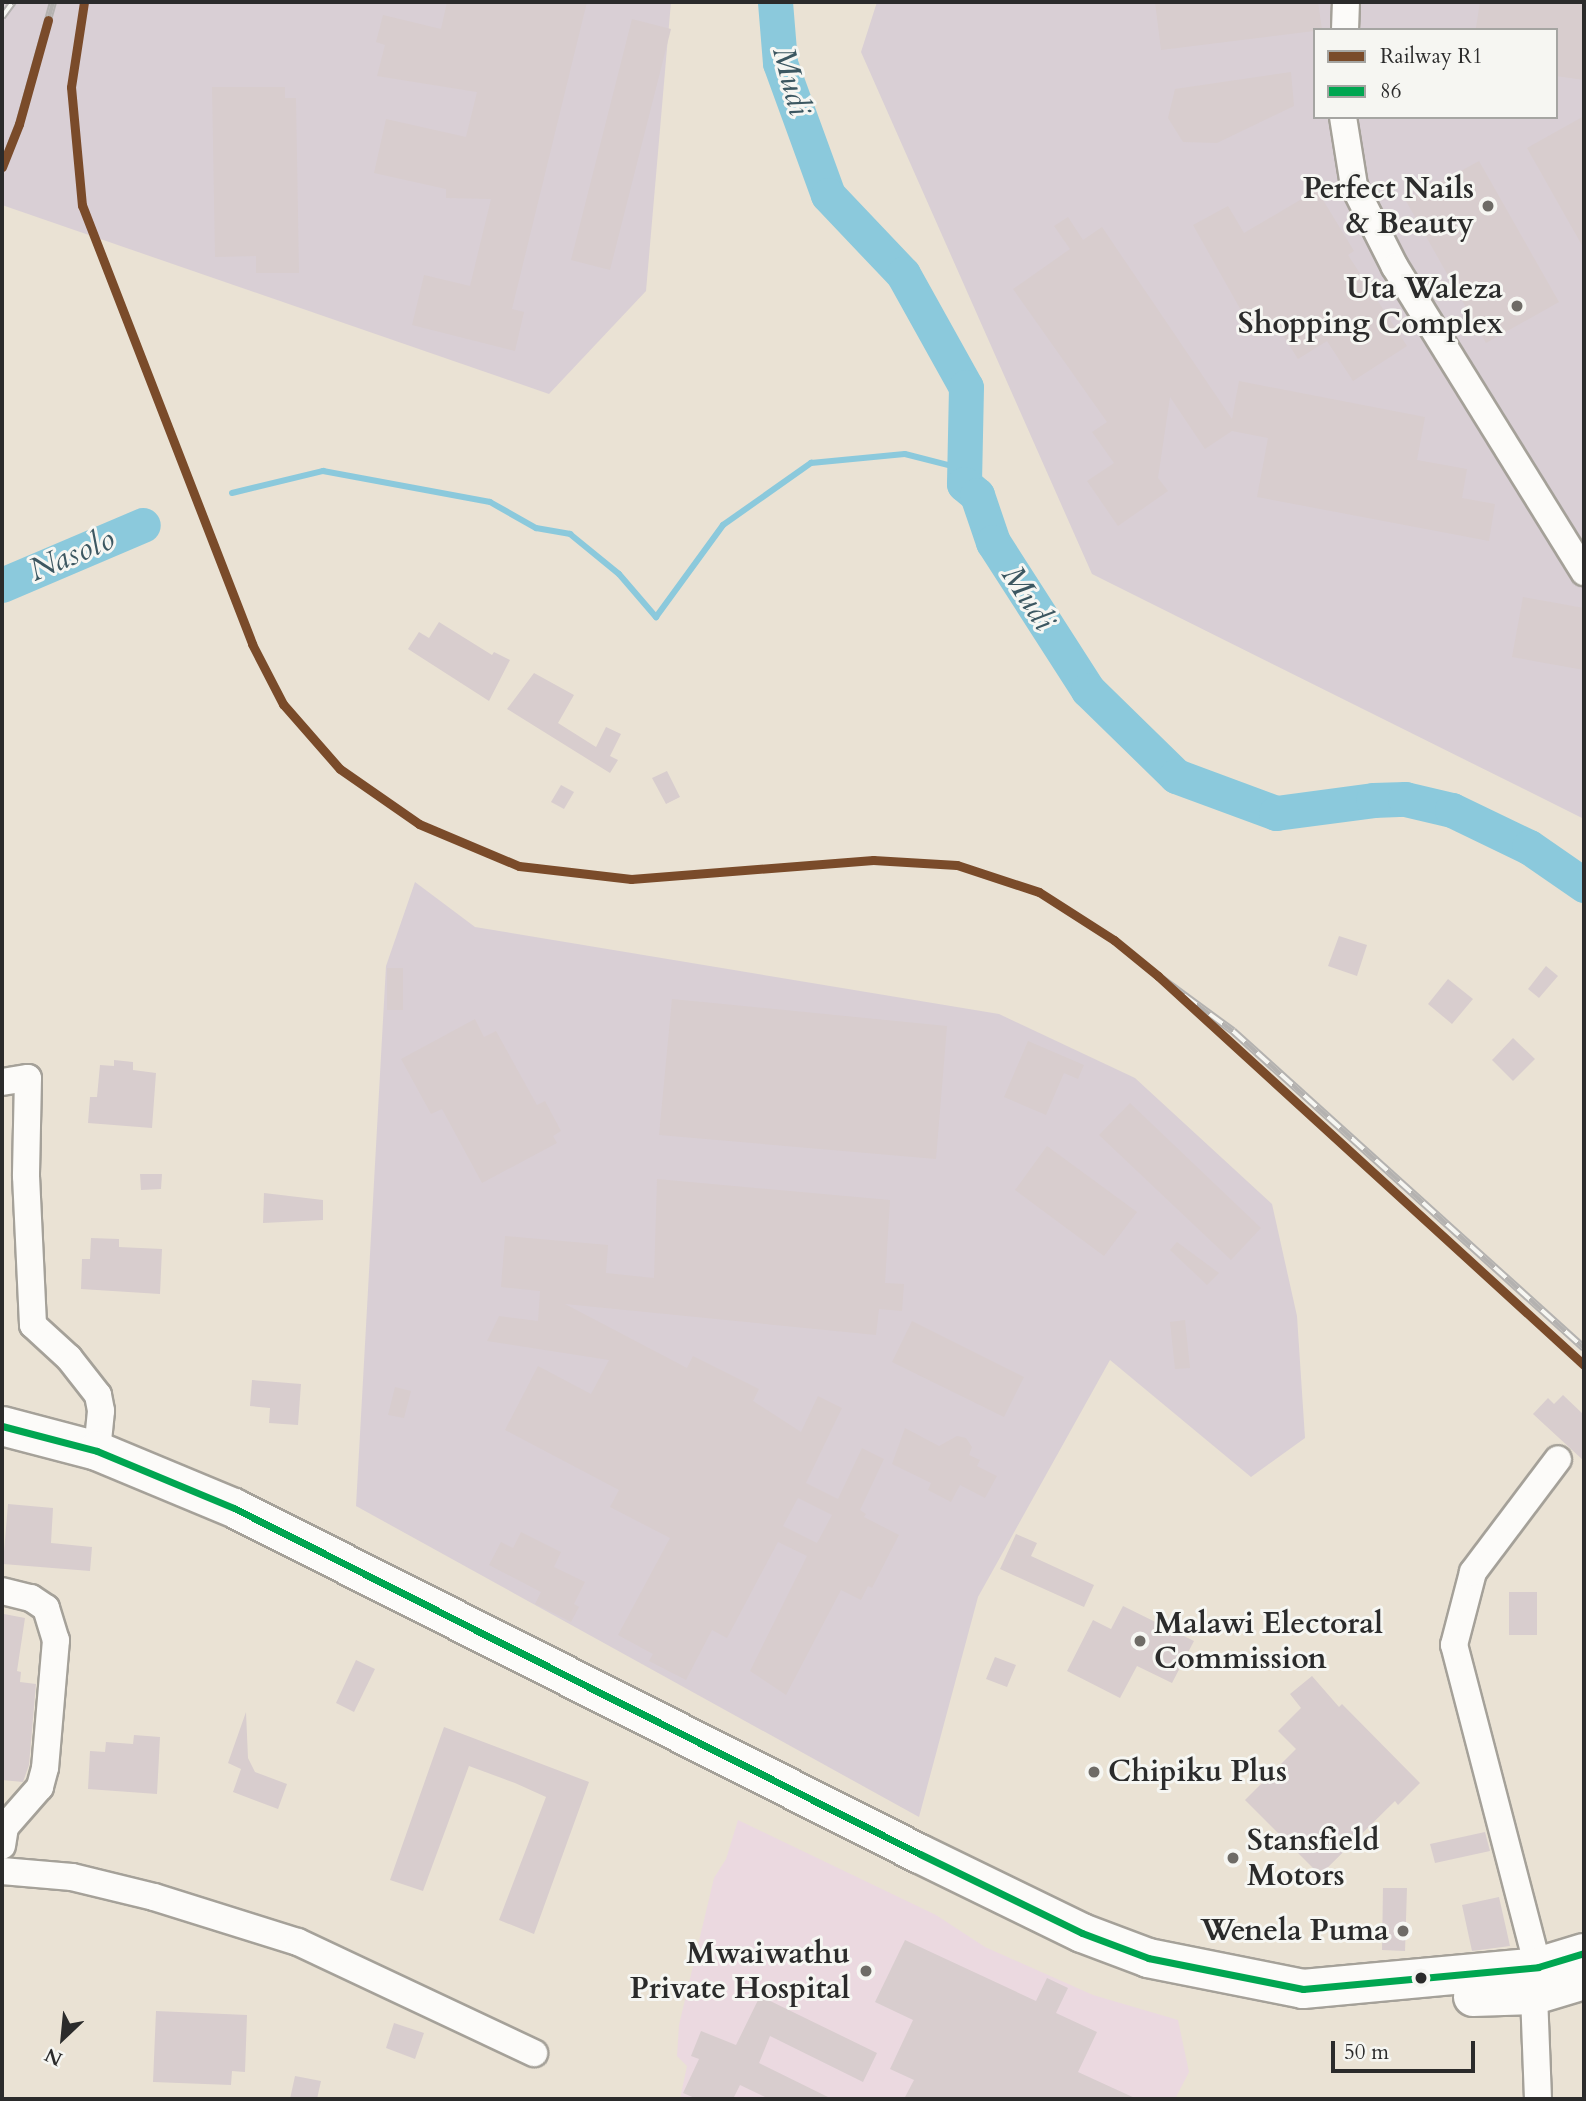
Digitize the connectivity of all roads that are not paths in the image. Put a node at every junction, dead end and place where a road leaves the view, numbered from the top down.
1 (1346, 2) edge
2 (1345, 28) edge
3 (1343, 119) edge
4 (1584, 572) edge
5 (2, 1082) edge
6 (2, 1426) edge
7 (2, 1443) edge
8 (97, 1451) junction
9 (1559, 1459) dead end
10 (2, 1591) edge
11 (2, 1846) edge
12 (2, 1871) edge
13 (1584, 1952) edge
14 (1584, 1980) edge
15 (1536, 1981) junction
16 (534, 2053) dead end
17 (1538, 2099) edge

1 - 2 street
3 - 4 street
5 - 8 street
6 - 8 highway
7 - 15 highway
8 - 15 highway
9 - 15 street
10 - 11 street
12 - 16 street
13 - 15 highway
14 - 15 highway
15 - 17 street

